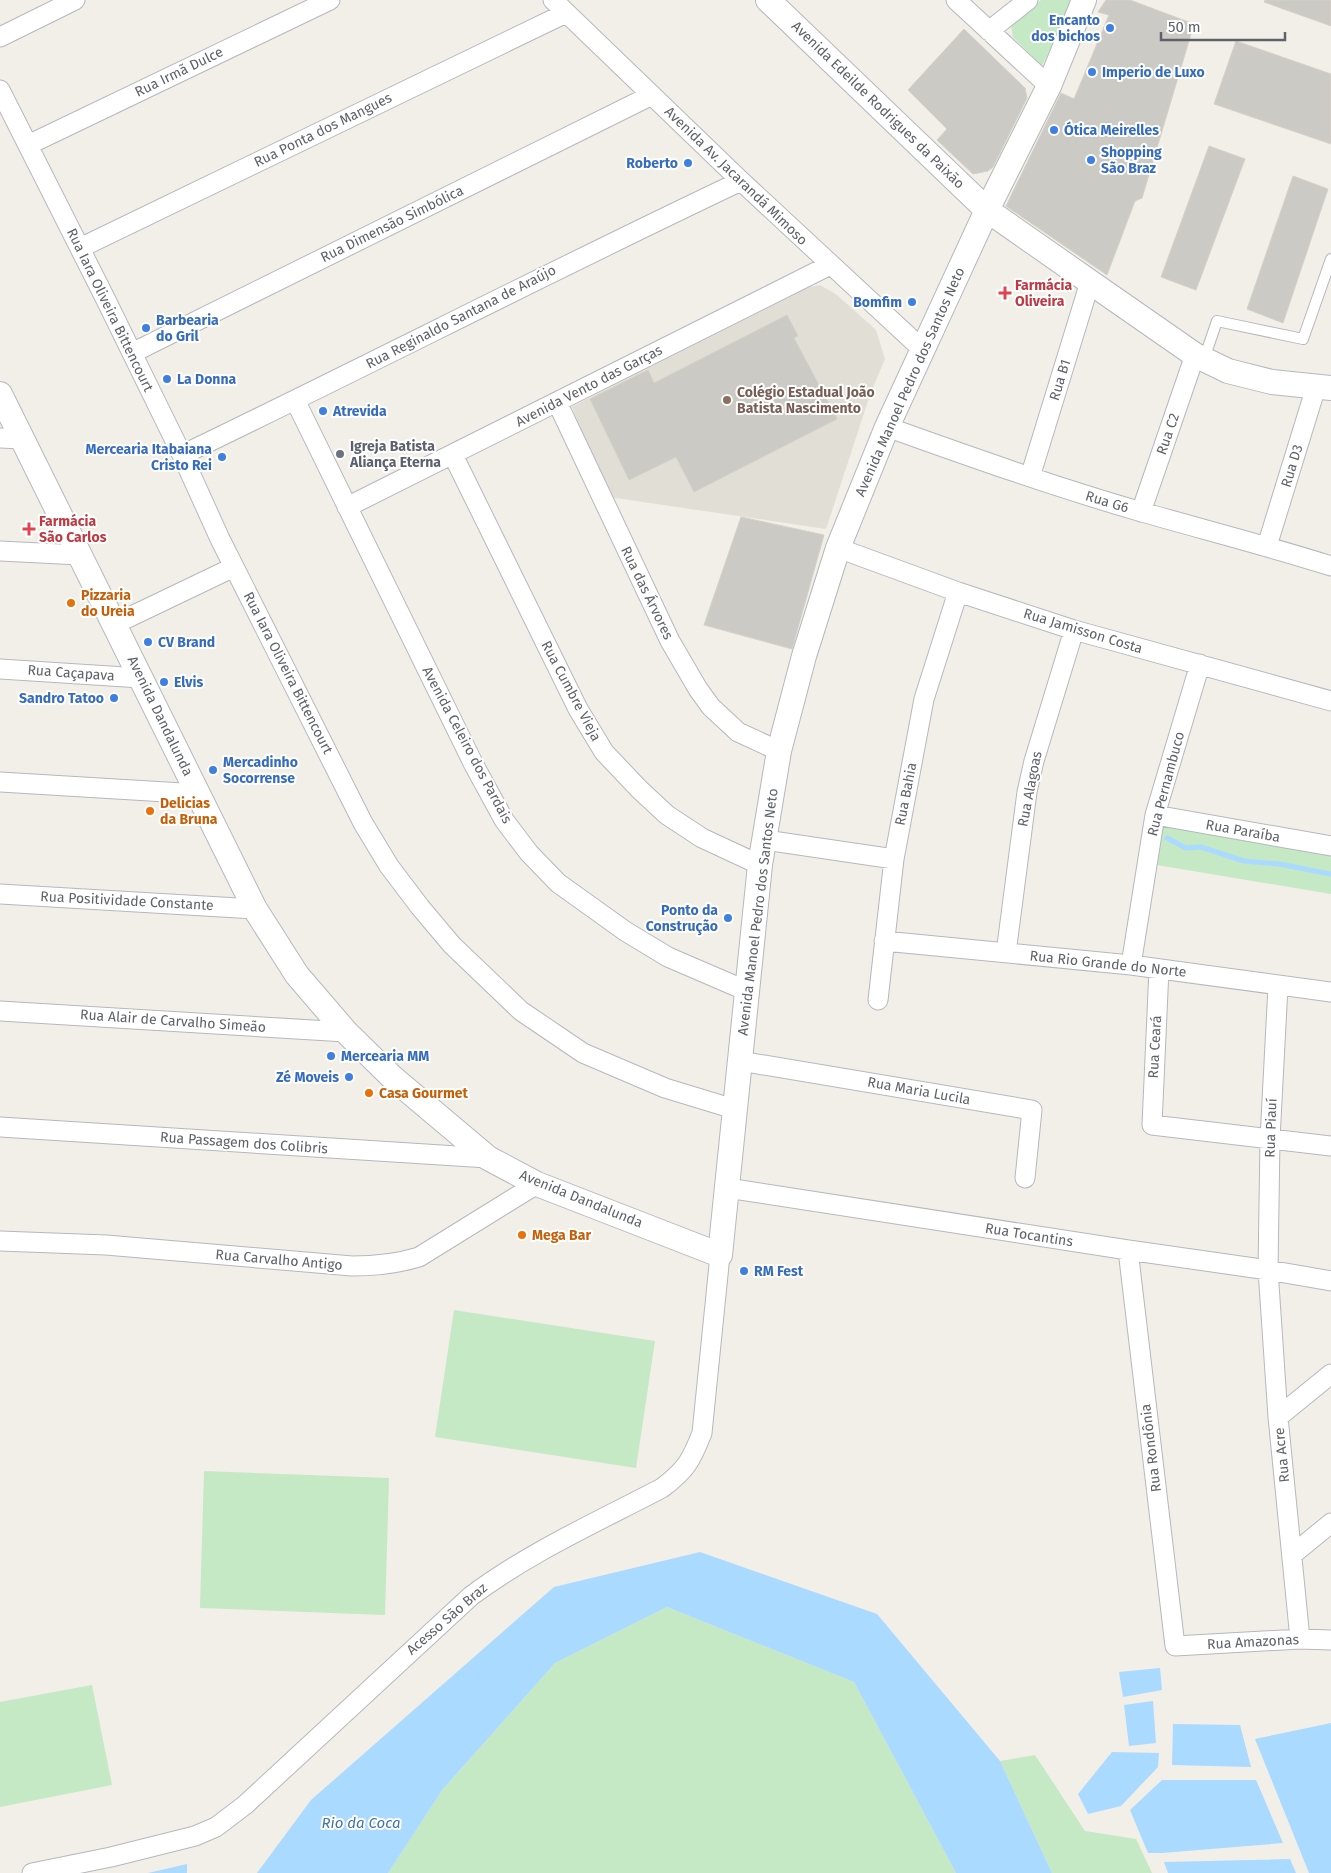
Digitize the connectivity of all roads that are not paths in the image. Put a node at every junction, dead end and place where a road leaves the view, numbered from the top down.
1 (75, 0) edge
2 (330, 0) edge
3 (768, 0) edge
4 (956, 0) edge
5 (1028, 0) edge
6 (1084, 0) edge
7 (560, 6) edge
8 (989, 31) junction
9 (0, 37) edge
10 (1048, 86) junction
11 (0, 90) edge
12 (652, 95) junction
13 (28, 145) junction
14 (741, 182) junction
15 (987, 210) junction
16 (80, 248) junction
17 (1331, 260) edge
18 (830, 265) junction
19 (1090, 282) junction
20 (922, 349) junction
21 (132, 353) junction
22 (1200, 357) junction
23 (1323, 388) edge
24 (0, 394) edge
25 (294, 400) junction
26 (556, 402) junction
27 (886, 427) junction
28 (11, 439) edge
29 (453, 454) junction
30 (182, 455) junction
31 (1030, 477) junction
32 (347, 507) junction
33 (1141, 512) junction
34 (1268, 546) junction
35 (838, 548) junction
36 (0, 551) edge
37 (80, 556) junction
38 (1331, 566) edge
39 (234, 567) junction
40 (958, 592) junction
41 (115, 624) junction
42 (1074, 630) junction
43 (1200, 664) junction
44 (0, 669) edge
45 (141, 678) junction
46 (1331, 701) edge
47 (779, 751) junction
48 (0, 782) edge
49 (199, 794) junction
50 (1155, 815) junction
51 (765, 840) junction
52 (1331, 846) edge
53 (894, 859) junction
54 (760, 865) junction
55 (0, 894) edge
56 (255, 909) junction
57 (884, 941) junction
58 (1006, 953) junction
59 (1131, 965) junction
60 (1159, 969) junction
61 (1278, 986) junction
62 (746, 991) junction
63 (1331, 992) edge
64 (878, 1000) dead end
65 (0, 1010) edge
66 (346, 1032) junction
67 (740, 1061) junction
68 (734, 1109) junction
69 (0, 1127) edge
70 (1270, 1139) junction
71 (1331, 1146) edge
72 (488, 1158) junction
73 (1026, 1178) dead end
74 (538, 1184) junction
75 (728, 1188) junction
76 (0, 1241) edge
77 (1128, 1250) junction
78 (720, 1255) junction
79 (1268, 1270) junction
80 (1331, 1281) edge
81 (1331, 1374) edge
82 (1278, 1417) junction
83 (1331, 1523) edge
84 (1292, 1555) junction
85 (1300, 1639) junction
86 (1331, 1640) edge
87 (1174, 1646) joint
88 (32, 1873) edge

1 - 9 street
2 - 13 street, Rua Irmã Dulce
3 - 15 street, Avenida Edeilde Rodrigues da Paixão
4 - 8 street
5 - 8 street
6 - 10 street, Avenida Manoel Pedro dos Santos Neto
7 - 12 street, Avenida Av. Jacarandá Mimoso
7 - 16 street, Rua Ponta dos Mangues
8 - 10 street
10 - 15 street, Avenida Manoel Pedro dos Santos Neto
11 - 13 street, Rua Iara Oliveira Bittencourt
12 - 14 street, Avenida Av. Jacarandá Mimoso
12 - 21 street, Rua Dimensão Simbólica
13 - 16 street, Rua Iara Oliveira Bittencourt
14 - 18 street, Avenida Av. Jacarandá Mimoso
14 - 25 street, Rua Reginaldo Santana de Araújo
15 - 19 street, Avenida Edeilde Rodrigues da Paixão
15 - 20 street, Avenida Manoel Pedro dos Santos Neto
16 - 21 street, Rua Iara Oliveira Bittencourt
17 - 22 lane
18 - 20 street, Avenida Av. Jacarandá Mimoso
18 - 26 street, Avenida Vento das Garças
19 - 22 street, Avenida Edeilde Rodrigues da Paixão
19 - 31 street, Rua B1
20 - 27 street, Avenida Manoel Pedro dos Santos Neto
21 - 30 street, Rua Iara Oliveira Bittencourt
22 - 23 street, Avenida Edeilde Rodrigues da Paixão
22 - 33 street, Rua C2
23 - 34 street, Rua D3
24 - 28 street, Avenida Dandalunda
25 - 30 street, Rua Reginaldo Santana de Araújo
25 - 32 street, Avenida Celeiro dos Pardais
26 - 29 street, Avenida Vento das Garças
26 - 47 street, Rua das Árvores
27 - 31 street, Rua G6
27 - 35 street, Avenida Manoel Pedro dos Santos Neto
28 - 37 street, Avenida Dandalunda
29 - 32 street, Avenida Vento das Garças
29 - 54 street, Rua Cumbre Vieja
30 - 39 street, Rua Iara Oliveira Bittencourt
31 - 33 street, Rua G6
32 - 62 street, Avenida Celeiro dos Pardais
33 - 34 street, Rua G6
34 - 38 street, Rua G6
35 - 40 street, Rua Jamisson Costa
35 - 47 street, Avenida Manoel Pedro dos Santos Neto
36 - 37 street
37 - 41 street, Avenida Dandalunda
39 - 41 street
39 - 68 street, Rua Iara Oliveira Bittencourt
40 - 42 street, Rua Jamisson Costa
40 - 53 street, Rua Bahia
41 - 45 street, Avenida Dandalunda
42 - 43 street, Rua Jamisson Costa
42 - 58 street, Rua Alagoas
43 - 46 street, Rua Jamisson Costa
43 - 50 street, Rua Pernambuco
44 - 45 street, Rua Caçapava
45 - 49 street, Avenida Dandalunda
47 - 51 street, Avenida Manoel Pedro dos Santos Neto
48 - 49 street
49 - 56 street, Avenida Dandalunda
50 - 52 street, Rua Paraíba
50 - 59 street, Rua Pernambuco
51 - 53 street
51 - 54 street, Avenida Manoel Pedro dos Santos Neto
53 - 57 street, Rua Bahia
54 - 62 street, Avenida Manoel Pedro dos Santos Neto
55 - 56 street, Rua Positividade Constante
56 - 66 street, Avenida Dandalunda
57 - 58 street, Rua Rio Grande do Norte
57 - 64 street, Rua Bahia
58 - 59 street, Rua Rio Grande do Norte
59 - 60 street, Rua Rio Grande do Norte
60 - 61 street, Rua Rio Grande do Norte
60 - 70 street, Rua Ceará
61 - 63 street, Rua Rio Grande do Norte
61 - 70 street, Rua Piauí
62 - 67 street, Avenida Manoel Pedro dos Santos Neto
65 - 66 street, Rua Alair de Carvalho Simeão
66 - 72 street, Avenida Dandalunda
67 - 68 street, Avenida Manoel Pedro dos Santos Neto
67 - 73 street, Rua Maria Lucila
68 - 75 street, Avenida Manoel Pedro dos Santos Neto
69 - 72 street, Rua Passagem dos Colibris
70 - 71 street
70 - 79 street, Rua Piauí
72 - 74 street, Avenida Dandalunda
74 - 76 street, Rua Carvalho Antigo
74 - 78 street, Avenida Dandalunda
75 - 77 street, Rua Tocantins
75 - 78 street, Avenida Manoel Pedro dos Santos Neto
77 - 79 street, Rua Tocantins
77 - 87 street, Rua Rondônia
78 - 88 street, Acesso São Braz
79 - 80 street, Rua Tocantins
79 - 82 street, Rua Acre
81 - 82 street
82 - 84 street, Rua Acre
83 - 84 street
84 - 85 street, Rua Acre
85 - 86 street, Rua Amazonas
85 - 87 street, Rua Amazonas

